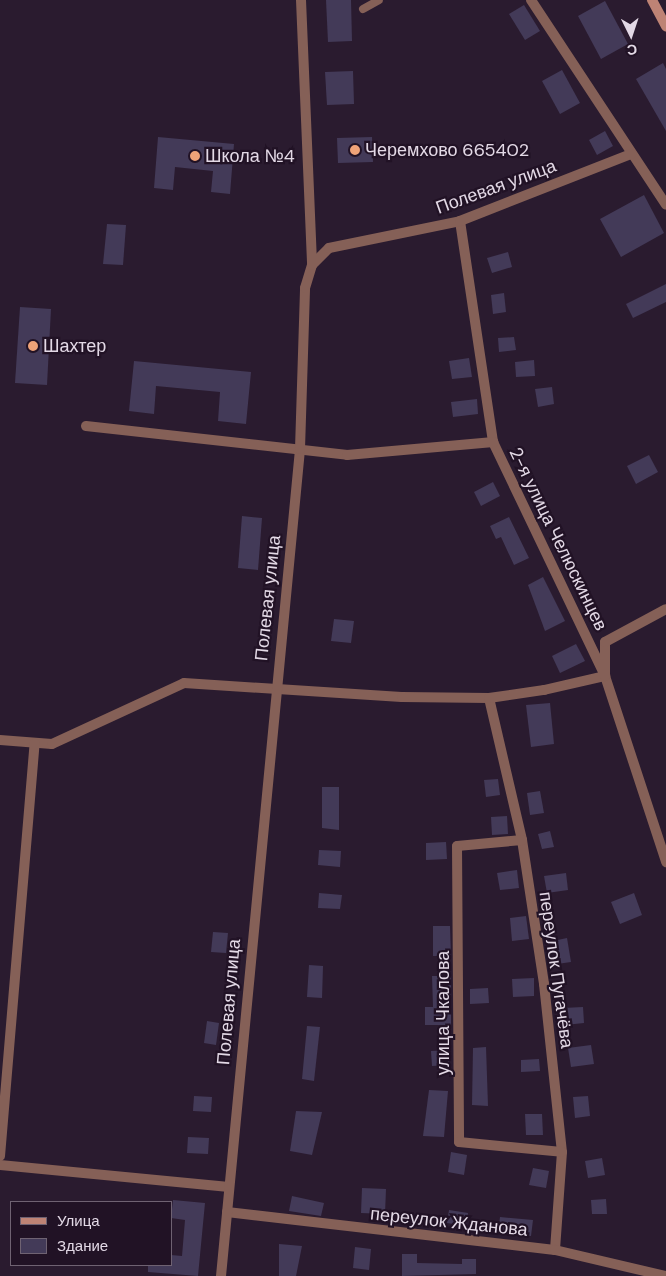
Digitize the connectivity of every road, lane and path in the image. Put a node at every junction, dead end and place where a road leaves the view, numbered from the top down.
1 (301, 0) edge
2 (379, 0) edge
3 (531, 0) edge
4 (652, 0) edge
5 (363, 8) dead end
6 (666, 26) edge
7 (632, 154) junction
8 (666, 205) edge
9 (460, 221) junction
10 (312, 265) junction
11 (86, 426) dead end
12 (493, 442) junction
13 (300, 448) junction
14 (666, 609) edge
15 (605, 676) junction
16 (274, 688) junction
17 (488, 698) junction
18 (0, 740) edge
19 (35, 742) junction
20 (522, 840) junction
21 (666, 862) edge
22 (562, 1152) junction
23 (0, 1156) edge
24 (0, 1165) edge
25 (229, 1187) junction
26 (226, 1212) junction
27 (555, 1250) junction
28 (221, 1276) edge
29 (666, 1276) edge

1 - 10 street
2 - 5 lane
3 - 7 street
4 - 6 street
7 - 8 street
7 - 9 street, Полевая улица
9 - 10 street, Полевая улица
9 - 12 street, 2-я улица Челюскинцев
10 - 13 street, Полевая улица
11 - 13 street
12 - 13 street
12 - 15 street, 2-я улица Челюскинцев
13 - 16 street, Полевая улица
14 - 15 street
15 - 17 street
15 - 21 street, 2-я улица Челюскинцев
16 - 17 street
16 - 19 street
16 - 25 street, Полевая улица
17 - 20 street, переулок Пугачёва
18 - 19 street
19 - 23 street
20 - 22 street, переулок Пугачёва
20 - 22 street, улица Чкалова
22 - 27 street, переулок Пугачёва
24 - 25 street
25 - 26 street, Полевая улица
26 - 27 street, переулок Жданова
26 - 28 street, Полевая улица
27 - 29 street, переулок Жданова

